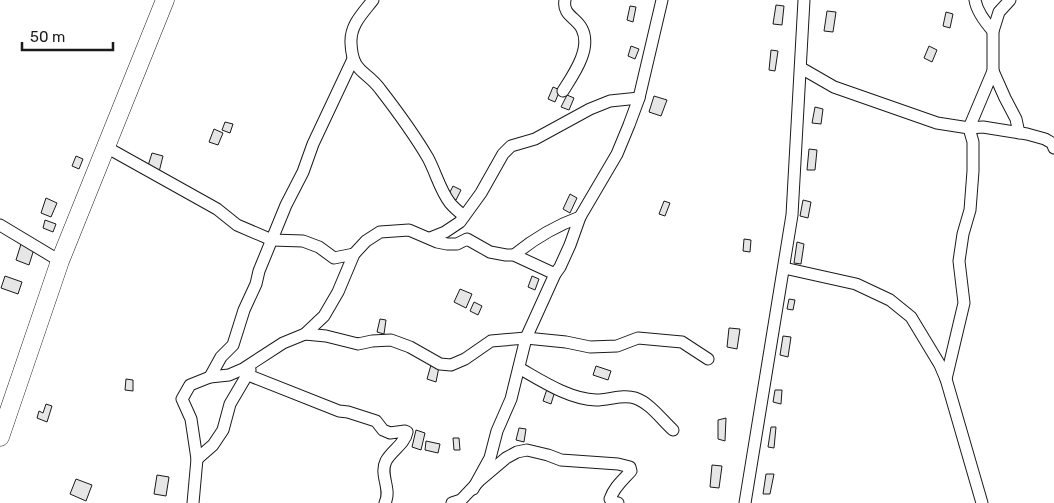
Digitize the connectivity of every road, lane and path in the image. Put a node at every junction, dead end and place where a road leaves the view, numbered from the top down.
1 (165, 0) edge
2 (373, 0) edge
3 (565, 0) edge
4 (662, 0) edge
5 (804, 0) edge
6 (975, 0) edge
7 (1010, 0) edge
8 (993, 30) junction
9 (353, 58) junction
10 (801, 68) junction
11 (993, 71) junction
12 (563, 91) dead end
13 (639, 98) junction
14 (969, 128) junction
15 (1020, 133) junction
16 (106, 147) junction
17 (1054, 148) edge
18 (464, 216) junction
19 (580, 216) junction
20 (0, 225) edge
21 (430, 238) junction
22 (272, 240) junction
23 (354, 254) junction
24 (514, 255) junction
25 (60, 261) junction
26 (784, 268) junction
27 (555, 274) junction
28 (304, 334) junction
29 (526, 338) junction
30 (708, 359) dead end
31 (252, 364) junction
32 (519, 368) junction
33 (248, 375) junction
34 (210, 378) junction
35 (946, 379) junction
36 (673, 430) dead end
37 (0, 437) edge
38 (197, 459) junction
39 (473, 489) junction
40 (194, 503) edge
41 (385, 503) edge
42 (452, 503) edge
43 (618, 503) edge
44 (745, 503) edge
45 (982, 503) edge

1 - 16 main road
2 - 9 street
3 - 12 street
4 - 13 street
5 - 10 street
6 - 8 street
7 - 8 street
8 - 11 street
9 - 18 street
9 - 22 street
10 - 14 street
10 - 26 street
11 - 14 street
11 - 15 street
13 - 18 street
13 - 19 street
14 - 15 street
14 - 35 street
15 - 17 street
16 - 22 street
16 - 25 main road
18 - 21 street
19 - 24 street
19 - 27 street
20 - 25 street
21 - 23 street
21 - 24 street
22 - 23 street
22 - 34 street
23 - 28 street
24 - 27 street
25 - 37 main road
26 - 35 street
26 - 44 street
27 - 29 street
28 - 29 street
28 - 31 street
29 - 30 street
29 - 32 street
31 - 33 street
31 - 34 street
32 - 36 street
32 - 39 street
33 - 38 street
33 - 41 street
34 - 38 street
35 - 45 street
38 - 40 street
39 - 42 street
39 - 43 street

